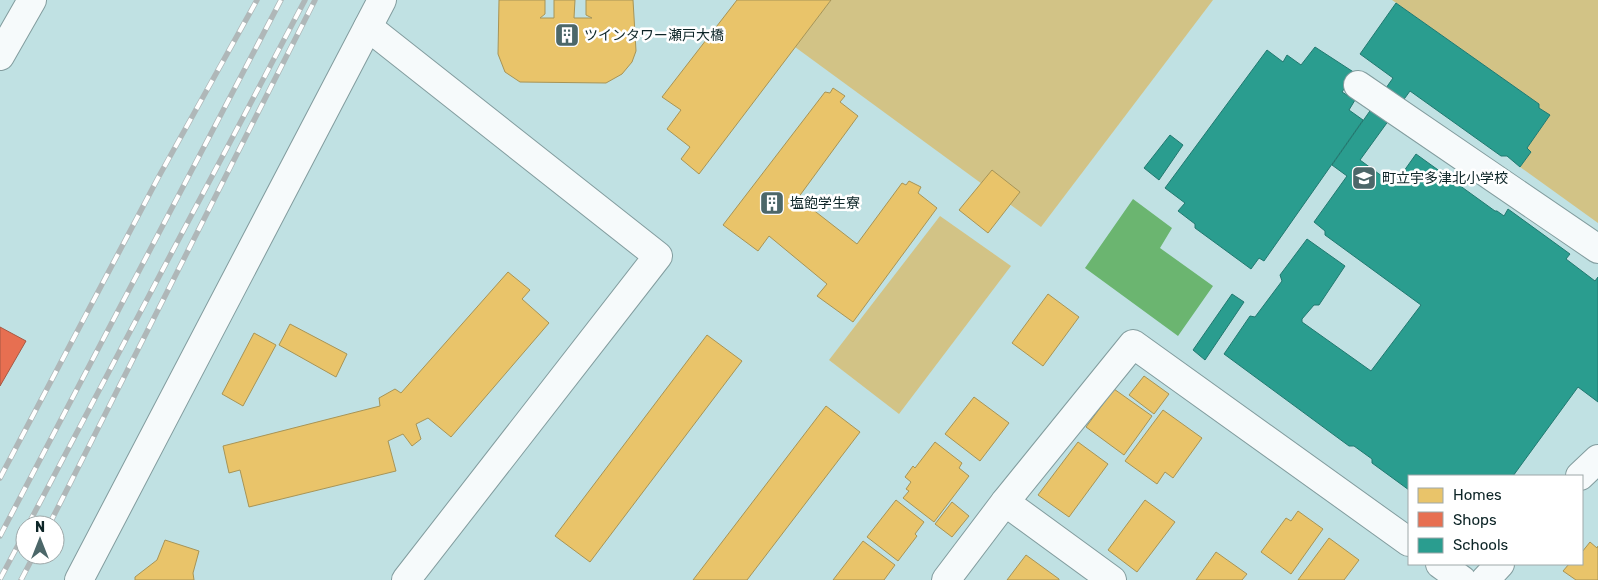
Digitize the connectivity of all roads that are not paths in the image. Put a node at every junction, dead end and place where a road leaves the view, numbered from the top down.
1 (32, 0) edge
2 (382, 0) edge
3 (368, 27) junction
4 (0, 56) edge
5 (1358, 85) dead end
6 (1598, 249) edge
7 (1598, 459) edge
8 (1581, 475) edge
9 (1005, 502) junction
10 (1408, 541) edge
11 (1441, 565) edge
12 (1499, 565) edge
13 (79, 580) edge
14 (406, 580) edge
15 (946, 580) edge
16 (1112, 580) edge
17 (1462, 580) edge
18 (1485, 580) edge

1 - 4 street
2 - 3 street
3 - 13 street
3 - 14 street
5 - 6 street
7 - 8 street
9 - 10 street
9 - 15 street
9 - 16 street
11 - 17 street
12 - 18 street

